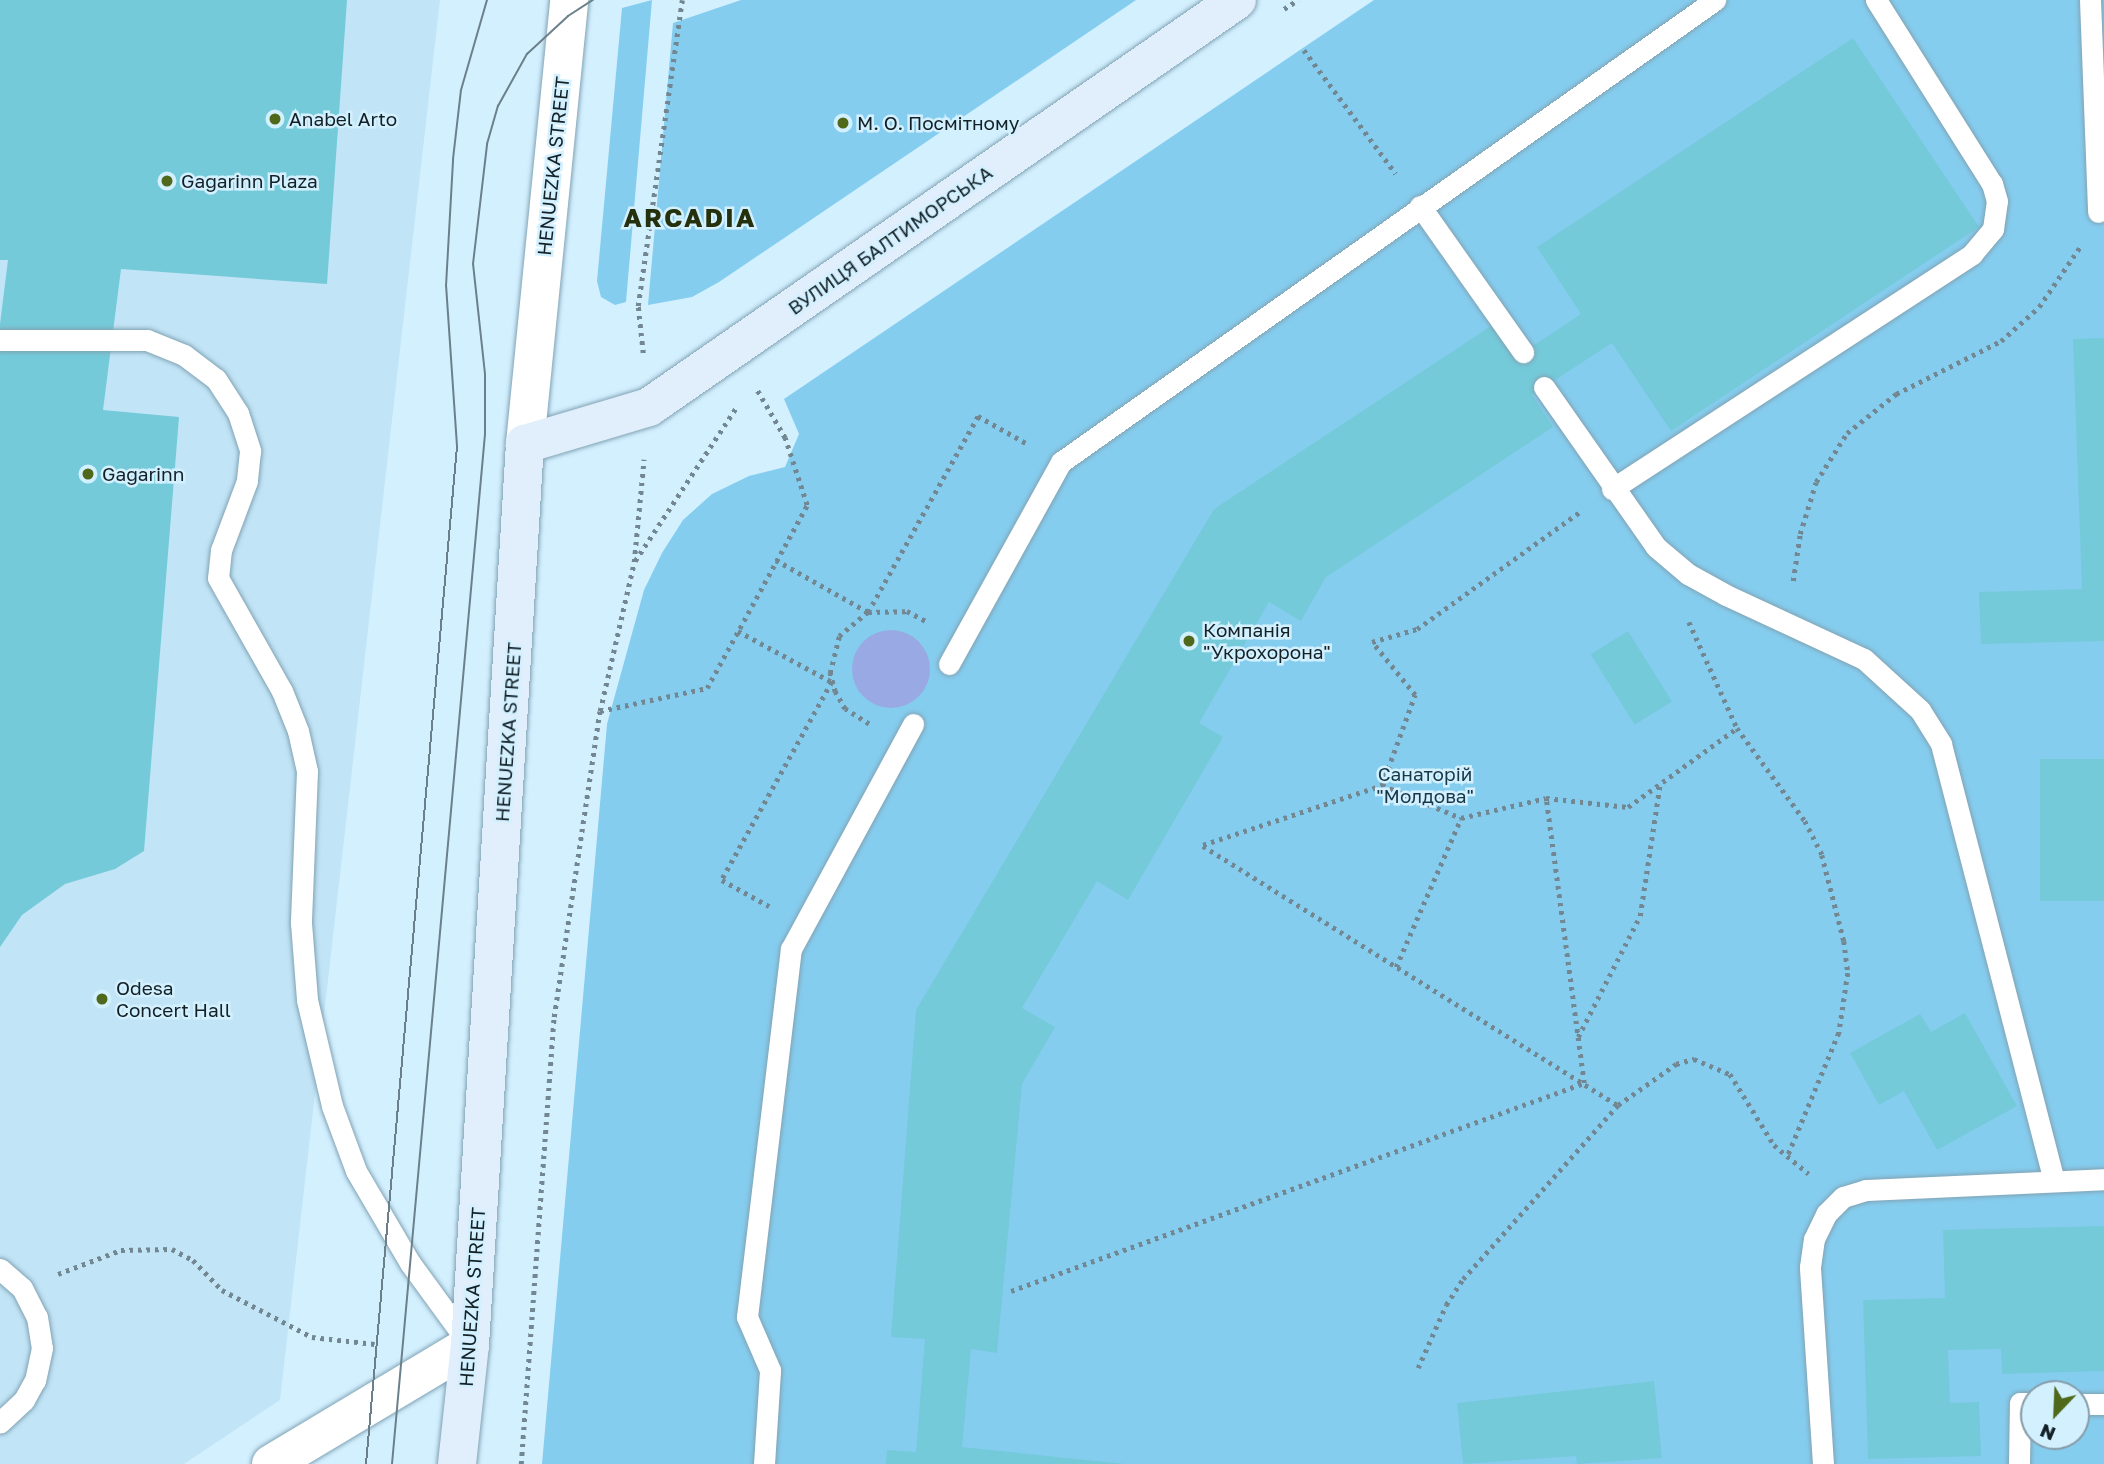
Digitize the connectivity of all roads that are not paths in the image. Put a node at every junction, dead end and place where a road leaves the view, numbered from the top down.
1 (569, 0) edge
2 (1237, 0) edge
3 (1715, 0) edge
4 (1877, 0) edge
5 (2090, 0) edge
6 (1420, 206) junction
7 (2098, 212) road end
8 (0, 340) edge
9 (1523, 352) dead end
10 (1544, 387) dead end
11 (525, 444) junction
12 (1612, 489) junction
13 (950, 664) road end
14 (913, 723) road end
15 (2104, 1179) edge
16 (2054, 1181) junction
17 (0, 1269) edge
18 (470, 1345) junction
19 (2020, 1403) edge
20 (0, 1422) edge
21 (271, 1464) edge
22 (457, 1464) edge
23 (764, 1464) edge
24 (1823, 1464) edge
25 (2019, 1464) edge

1 - 11 street, HENUEZKA STREET
2 - 11 main road, ВУЛИЦЯ БАЛТИМОРСЬКА
3 - 6 lane
4 - 12 lane
5 - 7 lane
6 - 9 lane
6 - 13 lane
8 - 18 lane
10 - 12 lane
11 - 18 main road, HENUEZKA STREET
12 - 16 lane
14 - 23 lane
15 - 16 lane
16 - 24 lane
17 - 20 lane
18 - 21 street
18 - 22 main road, HENUEZKA STREET
19 - 25 lane

